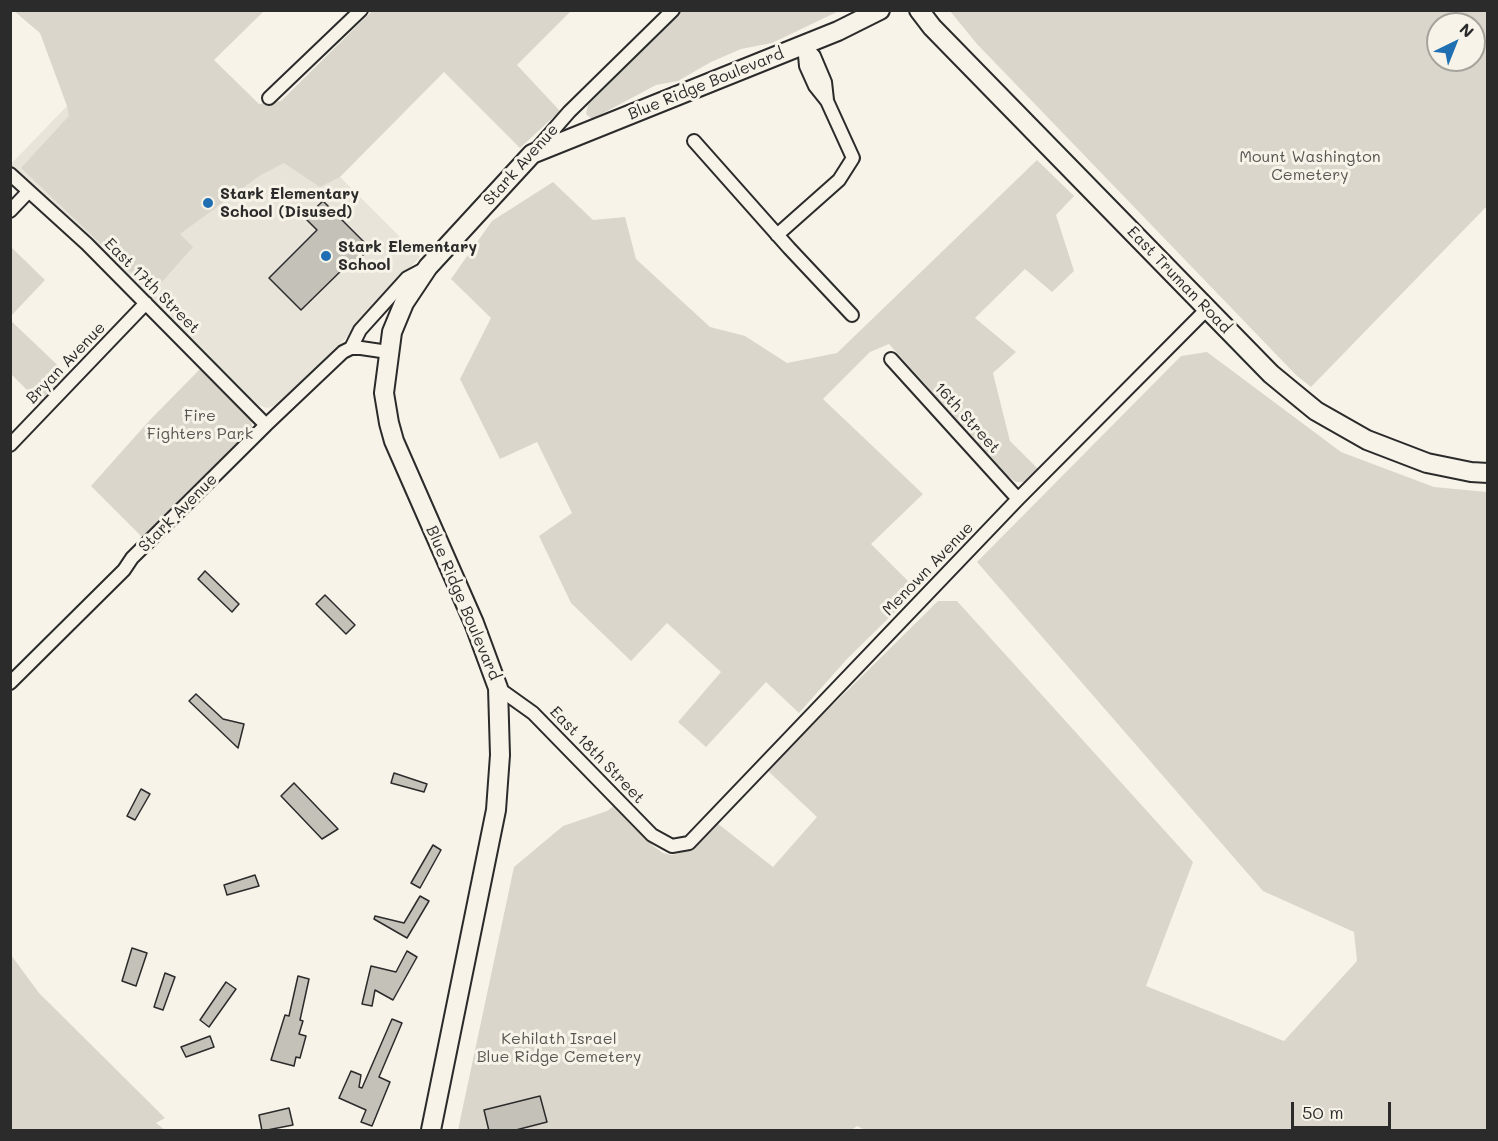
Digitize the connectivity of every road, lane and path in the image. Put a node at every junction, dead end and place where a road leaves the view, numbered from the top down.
1 (362, 10) edge
2 (673, 10) edge
3 (919, 10) edge
4 (876, 13) edge
5 (804, 45) junction
6 (269, 99) dead end
7 (694, 141) dead end
8 (532, 154) junction
9 (10, 174) edge
10 (29, 191) junction
11 (10, 211) edge
12 (777, 235) junction
13 (428, 267) junction
14 (146, 303) junction
15 (1207, 309) junction
16 (852, 315) dead end
17 (351, 348) junction
18 (388, 352) junction
19 (891, 359) dead end
20 (266, 425) junction
21 (10, 445) edge
22 (1488, 473) edge
23 (1018, 499) junction
24 (10, 683) edge
25 (498, 688) junction
26 (672, 846) joint
27 (431, 1131) edge

1 - 6 street
2 - 8 street, Stark Avenue
3 - 15 main road, East Truman Road
4 - 5 main road, Blue Ridge Boulevard
5 - 8 main road, Blue Ridge Boulevard
5 - 12 street
7 - 12 street
8 - 13 main road, Stark Avenue
9 - 10 street, East 17th Street
10 - 11 street
10 - 14 street, East 17th Street
12 - 16 street
13 - 17 street, Stark Avenue
13 - 18 main road, Blue Ridge Boulevard
14 - 20 street, East 17th Street
14 - 21 street, Bryan Avenue
15 - 22 main road, East Truman Road
15 - 23 street, Menown Avenue
17 - 18 street
17 - 20 street, Stark Avenue
18 - 25 main road, Blue Ridge Boulevard
19 - 23 street, 16th Street
20 - 24 street, Stark Avenue
23 - 26 street, Menown Avenue
25 - 26 street, East 18th Street
25 - 27 main road, Blue Ridge Boulevard

